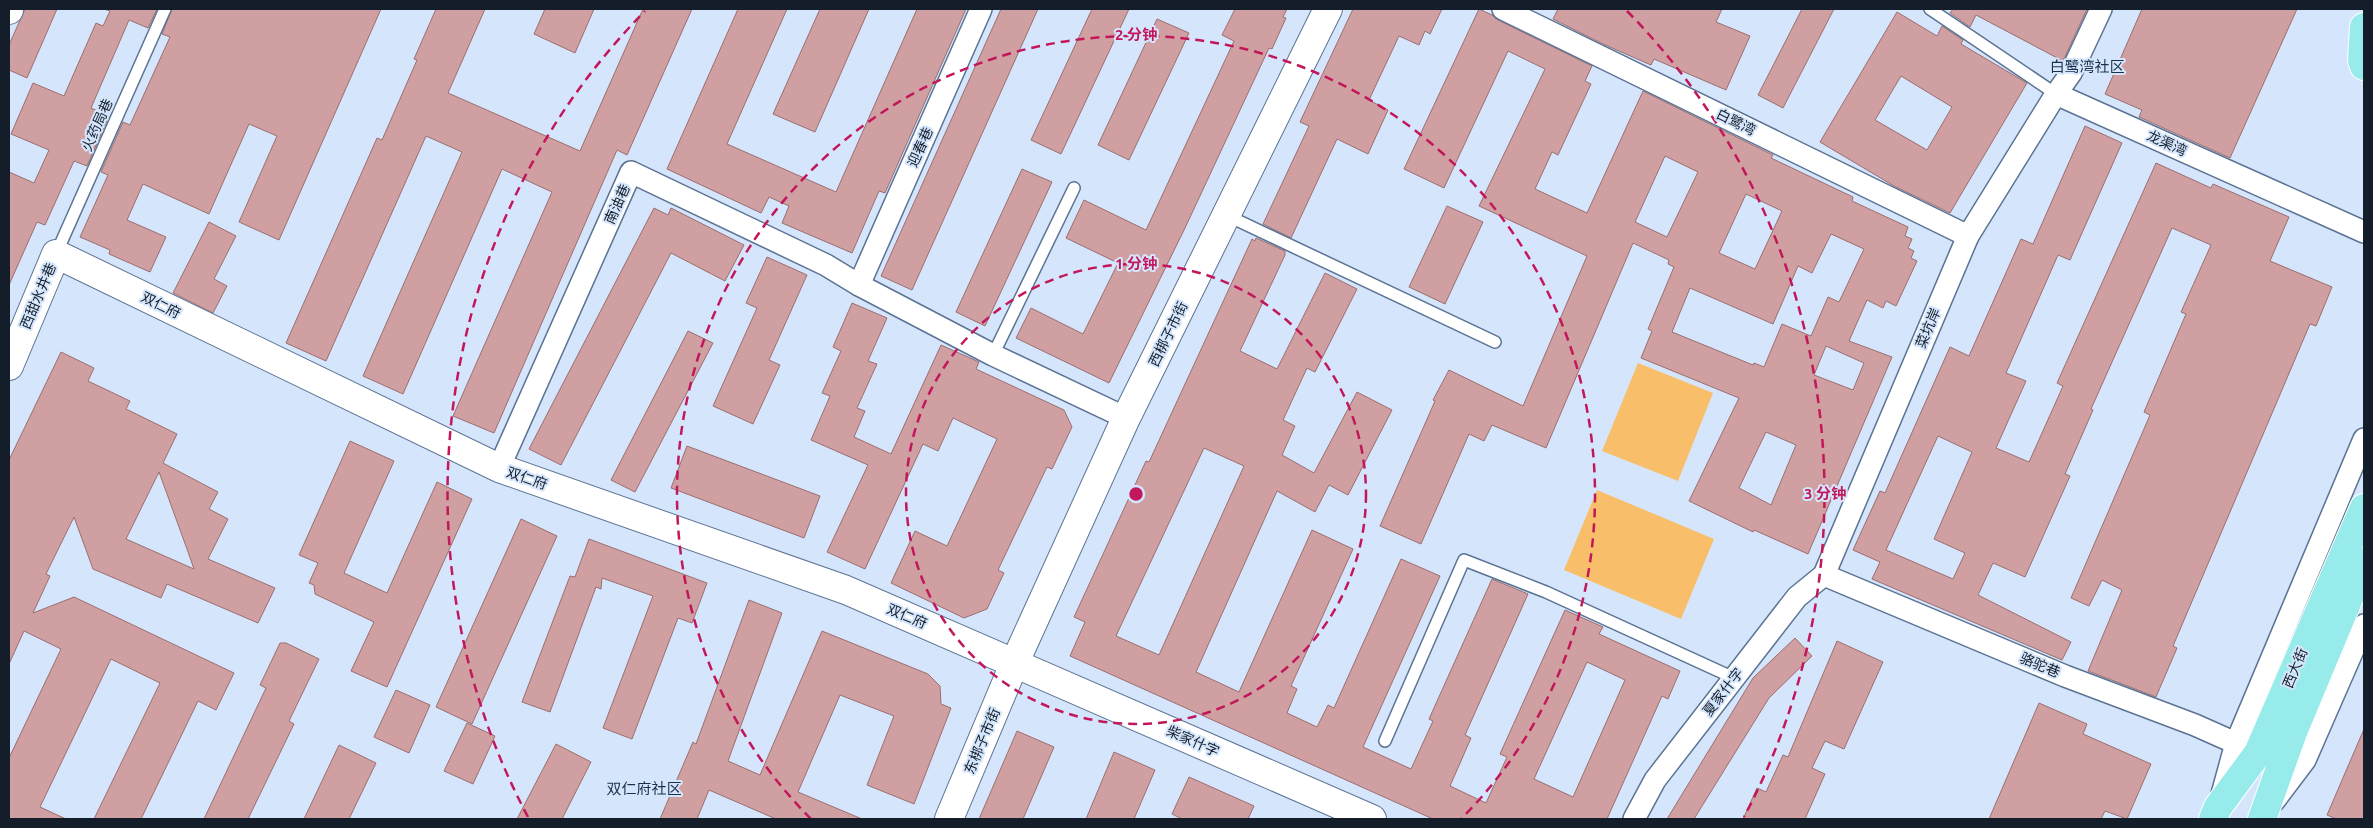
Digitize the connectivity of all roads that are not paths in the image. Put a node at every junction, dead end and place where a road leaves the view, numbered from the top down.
1 (165, 9) edge
2 (981, 9) edge
3 (1328, 9) edge
4 (1504, 9) edge
5 (1930, 9) edge
6 (2100, 9) edge
7 (2364, 27) edge
8 (2364, 66) edge
9 (2056, 94) junction
10 (1074, 188) dead end
11 (1226, 215) junction
12 (2364, 232) edge
13 (1968, 236) junction
14 (56, 254) junction
15 (859, 285) junction
16 (1495, 342) dead end
17 (993, 355) junction
18 (9, 366) edge
19 (1126, 418) junction
20 (2364, 438) edge
21 (499, 468) junction
22 (2364, 508) edge
23 (2364, 562) edge
24 (1824, 575) junction
25 (2364, 625) edge
26 (1015, 662) junction
27 (1734, 678) junction
28 (1385, 741) dead end
29 (2247, 748) junction
30 (2216, 813) edge
31 (2263, 816) edge
32 (948, 819) edge
33 (1372, 819) edge
34 (1634, 819) edge

1 - 14 lane, 火药局巷
2 - 15 street, 迎春巷
3 - 11 street, 西梆子市街
4 - 13 street, 白鹭湾
5 - 9 lane
6 - 9 street
7 - 8 main road
9 - 12 street, 龙渠湾
9 - 13 street, 菜坑岸
10 - 17 lane
11 - 16 lane
11 - 19 street, 西梆子市街
13 - 24 street, 菜坑岸
14 - 18 street, 西甜水井巷
14 - 21 street, 双仁府
15 - 17 street
15 - 21 street, 南油巷
17 - 19 street
19 - 26 street, 西梆子市街
20 - 29 street
21 - 26 street, 双仁府
22 - 29 main road, 西大街
23 - 31 main road, 西大街
24 - 27 street, 夏家什字
24 - 29 street, 骆驼巷
25 - 31 street
26 - 32 street, 东梆子市街
26 - 33 street, 柴家什字
27 - 28 lane
27 - 34 street, 夏家什字
29 - 30 main road, 西大街

